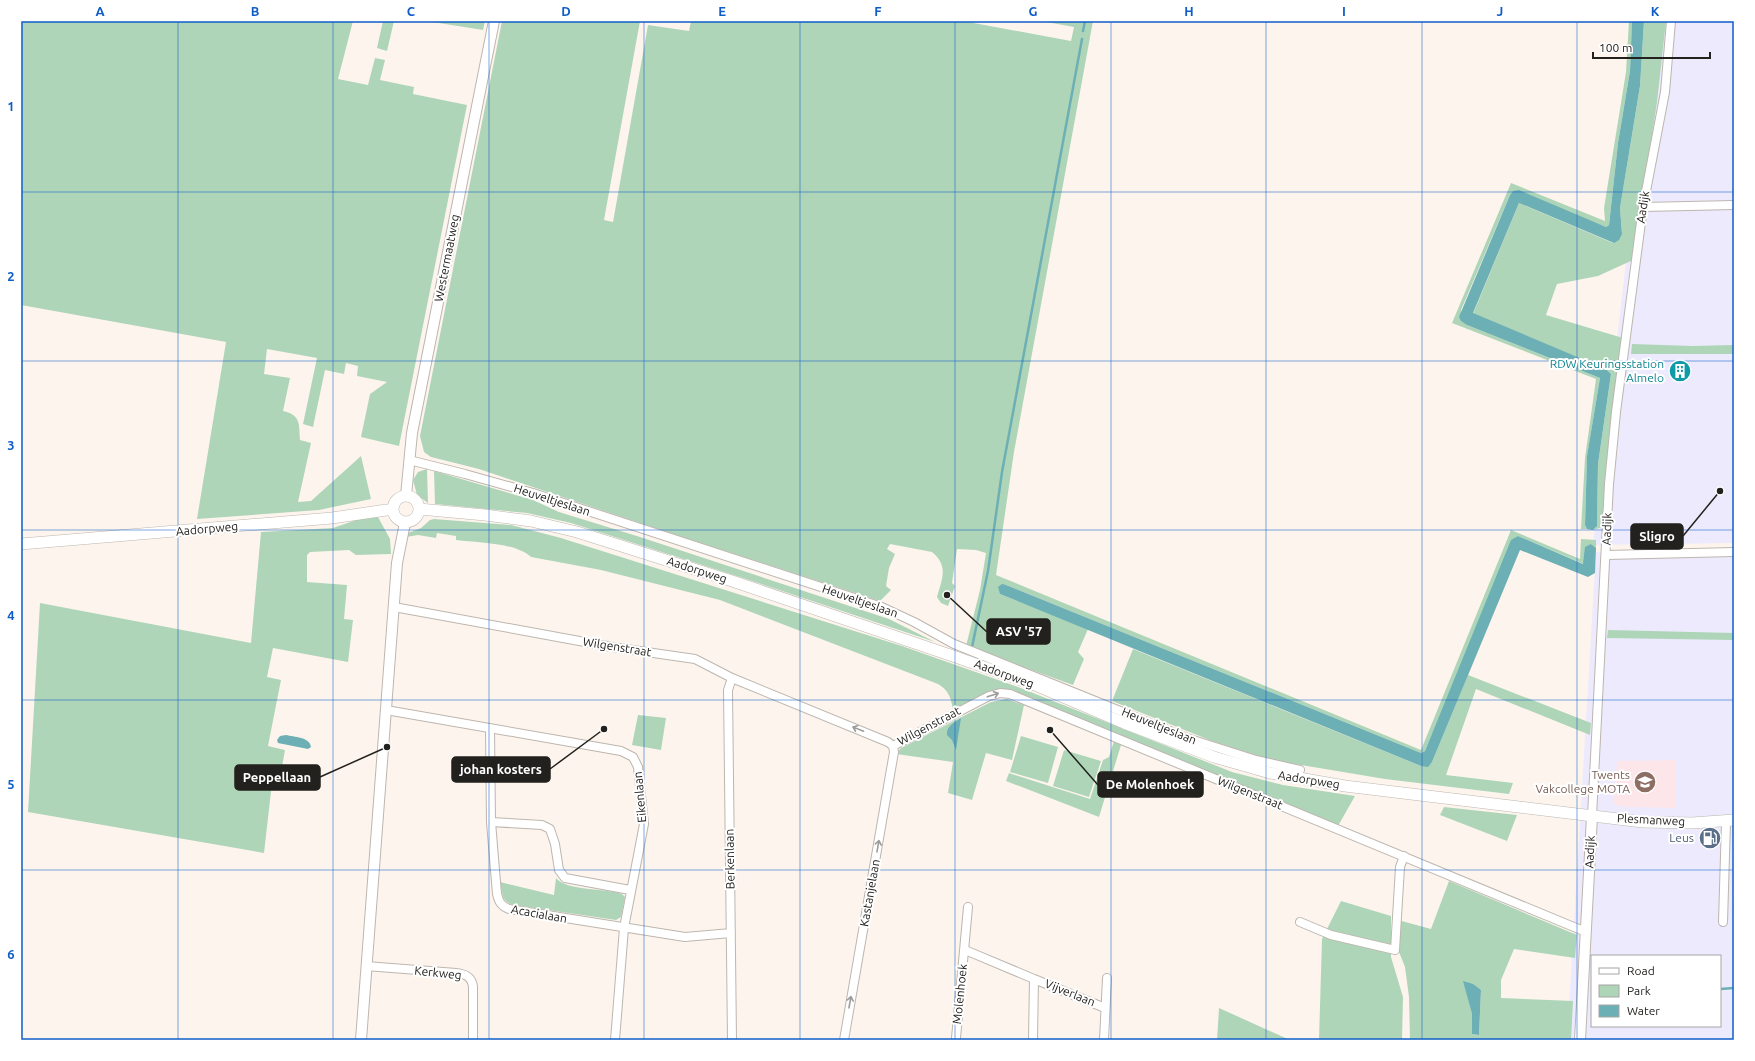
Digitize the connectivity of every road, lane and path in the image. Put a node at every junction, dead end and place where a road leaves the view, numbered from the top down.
1 (494, 21) edge
2 (1671, 21) edge
3 (1734, 205) edge
4 (1643, 207) junction
5 (409, 460) junction
6 (406, 496) junction
7 (393, 509) junction
8 (419, 509) junction
9 (405, 522) junction
10 (21, 544) edge
11 (1734, 552) edge
12 (1606, 555) junction
13 (394, 607) junction
14 (732, 678) junction
15 (386, 710) junction
16 (490, 728) junction
17 (893, 746) junction
18 (1300, 770) dead end
19 (1592, 816) junction
20 (1730, 821) edge
21 (491, 822) junction
22 (1404, 856) junction
23 (630, 890) junction
24 (968, 907) dead end
25 (1300, 922) dead end
26 (1723, 922) dead end
27 (624, 928) junction
28 (1586, 932) junction
29 (731, 933) junction
30 (965, 950) junction
31 (366, 966) junction
32 (1107, 978) dead end
33 (1034, 979) junction
34 (1105, 1008) junction
35 (956, 1038) dead end
36 (360, 1040) edge
37 (473, 1040) edge
38 (615, 1040) edge
39 (732, 1040) edge
40 (844, 1040) edge
41 (1033, 1040) edge
42 (1104, 1040) edge
43 (1580, 1040) edge

1 - 5 street, Westermaatweg
2 - 4 street, Aadijk
3 - 4 street
4 - 12 street, Aadijk
5 - 6 street, Westermaatweg
5 - 18 street, Heuveltjeslaan
6 - 7 main road
6 - 8 main road
7 - 9 main road
7 - 10 main road, Aadorpweg
8 - 9 main road
8 - 19 main road, Aadorpweg
9 - 13 street
11 - 12 street
12 - 19 street, Aadijk
13 - 14 street, Wilgenstraat
13 - 15 street
17 -> 14 street, Wilgenstraat
14 - 29 street, Berkenlaan
15 - 16 street, Eikenlaan
15 - 31 street
16 - 21 street, Acacialaan
16 - 23 street, Eikenlaan
17 -> 22 street, Wilgenstraat
40 -> 17 street, Kastanjelaan
19 - 20 main road, Plesmanweg
19 - 28 street, Aadijk
20 - 26 street
21 - 23 street
21 - 27 street, Acacialaan
22 - 25 street
22 - 28 street, Wilgenstraat
23 - 27 street, Eikenlaan
24 - 30 street, Molenhoek
27 - 29 street, Acacialaan
27 - 38 street, Eikenlaan
28 - 43 street, Aadijk
29 - 39 street, Berkenlaan
30 - 33 street, Molenhoek
30 - 35 street, Molenhoek
31 - 36 street
31 - 37 street, Kerkweg
32 - 34 street, Vijverlaan
33 - 34 street, Vijverlaan
33 - 41 street
34 - 42 street, Vijverlaan

